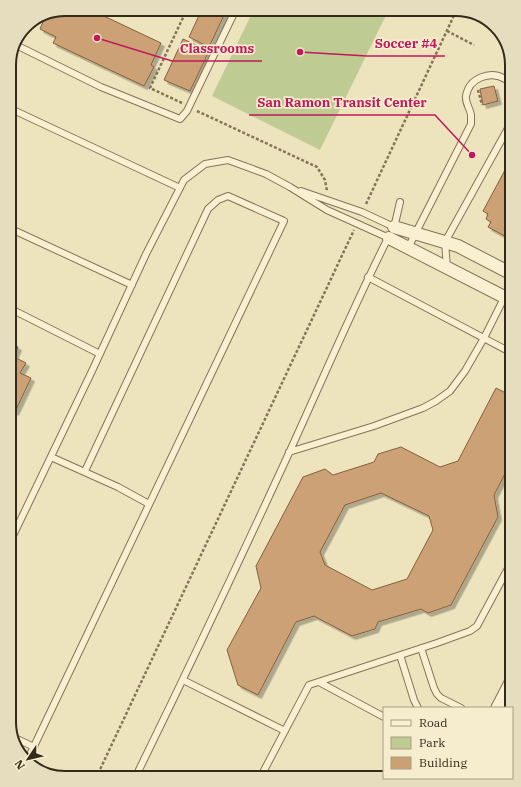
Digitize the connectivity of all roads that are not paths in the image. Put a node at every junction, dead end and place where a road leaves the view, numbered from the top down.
1 (233, 16) edge
2 (20, 47) edge
3 (505, 79) edge
4 (16, 111) edge
5 (505, 134) edge
6 (290, 187) junction
7 (180, 188) junction
8 (400, 202) dead end
9 (394, 227) junction
10 (16, 231) edge
11 (415, 233) junction
12 (389, 238) junction
13 (445, 242) junction
14 (408, 248) junction
15 (447, 268) junction
16 (505, 270) edge
17 (368, 277) junction
18 (132, 285) junction
19 (505, 297) edge
20 (505, 304) edge
21 (16, 312) edge
22 (484, 338) junction
23 (505, 349) edge
24 (100, 354) junction
25 (289, 452) junction
26 (51, 457) junction
27 (85, 471) junction
28 (149, 504) junction
29 (16, 530) edge
30 (505, 574) edge
31 (421, 648) junction
32 (400, 655) junction
33 (183, 680) junction
34 (319, 682) junction
35 (505, 696) edge
36 (418, 707) edge
37 (459, 707) edge
38 (500, 707) edge
39 (383, 716) edge
40 (285, 731) junction
41 (20, 740) edge
42 (34, 747) junction
43 (29, 756) edge
44 (138, 771) edge
45 (264, 771) edge

1 - 2 lane
3 - 11 lane
4 - 7 lane
5 - 13 lane
6 - 7 lane
6 - 9 lane
6 - 12 lane
7 - 18 lane
8 - 9 lane
9 - 11 street
9 - 12 lane
10 - 18 lane
11 - 13 street
11 - 14 lane
12 - 14 street
12 - 17 lane
13 - 15 lane
13 - 16 street
14 - 15 street
15 - 19 street
17 - 22 lane
17 - 25 lane
18 - 24 lane
20 - 22 lane
21 - 24 lane
22 - 23 lane
22 - 25 lane
24 - 26 lane
25 - 33 lane
26 - 27 lane
26 - 29 lane
27 - 28 lane
27 - 28 lane
28 - 42 lane
30 - 31 lane
31 - 32 lane
31 - 37 lane
32 - 34 lane
32 - 36 lane
33 - 40 lane
33 - 44 lane
34 - 39 lane
34 - 40 lane
35 - 38 street
40 - 45 lane
41 - 42 lane
42 - 43 lane

